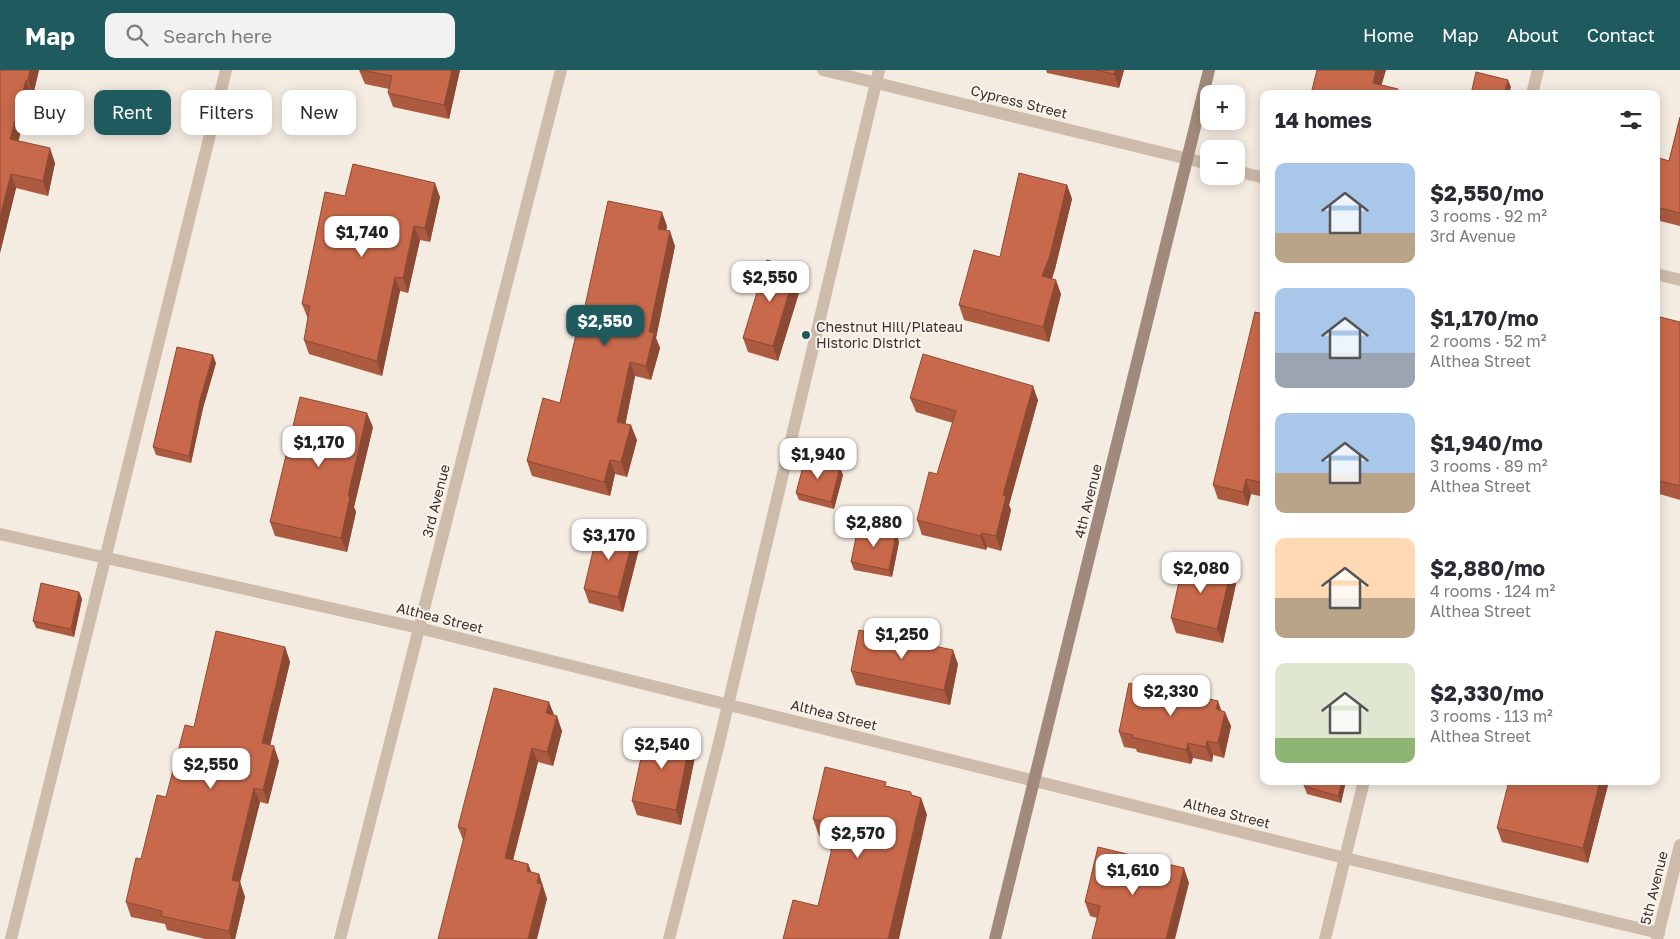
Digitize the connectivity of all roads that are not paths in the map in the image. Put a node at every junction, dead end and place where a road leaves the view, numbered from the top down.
1 (226, 70) edge
2 (561, 70) edge
3 (823, 70) edge
4 (1209, 70) edge
5 (1538, 70) edge
6 (878, 76) edge
7 (1533, 90) edge
8 (1188, 159) junction
9 (1200, 162) edge
10 (1245, 173) edge
11 (1260, 177) edge
12 (1660, 275) edge
13 (1680, 280) edge
14 (0, 534) edge
15 (104, 557) junction
16 (420, 628) junction
17 (728, 705) junction
18 (1034, 779) junction
19 (1363, 785) edge
20 (1680, 845) edge
21 (1345, 858) junction
22 (1658, 936) edge
23 (11, 939) edge
24 (340, 939) edge
25 (669, 939) edge
26 (995, 939) edge
27 (1325, 939) edge

1 - 15 street
2 - 16 street, 3rd Avenue
3 - 6 street, Cypress Street
4 - 8 main road, 4th Avenue
5 - 7 street
6 - 8 street, Cypress Street
6 - 17 street
8 - 9 street, Cypress Street
8 - 18 main road, 4th Avenue
10 - 11 street
12 - 13 street
14 - 15 street, Althea Street
15 - 16 street, Althea Street
15 - 23 street
16 - 17 street, Althea Street
16 - 24 street, 3rd Avenue
17 - 18 street, Althea Street
17 - 25 street
18 - 21 street, Althea Street
18 - 26 main road, 4th Avenue
19 - 21 street
20 - 22 street, 5th Avenue
21 - 22 street, Althea Street
21 - 27 street

